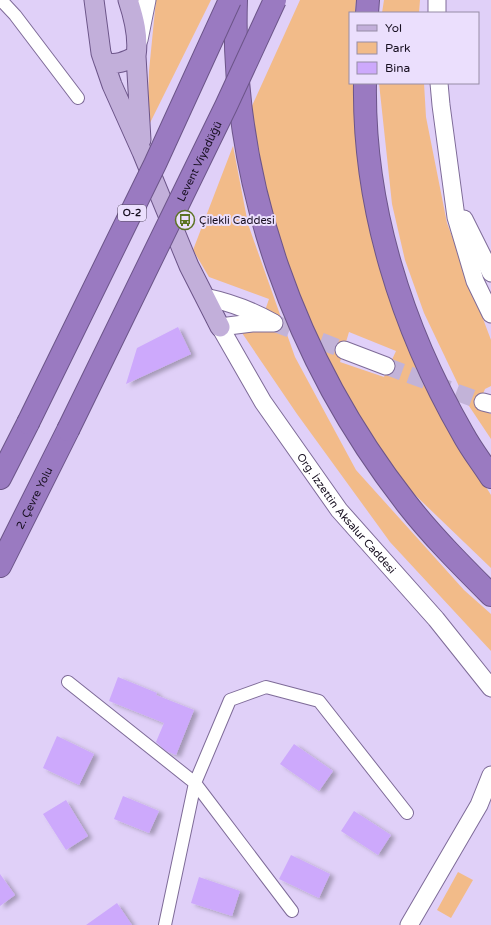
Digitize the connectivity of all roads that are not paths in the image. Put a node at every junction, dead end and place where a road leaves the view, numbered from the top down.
1 (1, 0) edge
2 (94, 0) edge
3 (128, 0) edge
4 (148, 0) edge
5 (230, 0) edge
6 (236, 0) edge
7 (275, 0) edge
8 (368, 0) edge
9 (437, 0) edge
10 (367, 12) edge
11 (437, 12) edge
12 (137, 51) junction
13 (101, 53) junction
14 (365, 84) edge
15 (440, 84) edge
16 (78, 98) dead end
17 (142, 152) junction
18 (454, 197) junction
19 (491, 273) edge
20 (205, 298) junction
21 (491, 314) edge
22 (220, 327) junction
23 (344, 350) tunnel mouth
24 (386, 366) tunnel mouth
25 (68, 430) joint
26 (491, 477) edge
27 (0, 478) edge
28 (0, 566) edge
29 (491, 595) edge
30 (68, 682) dead end
31 (491, 688) edge
32 (491, 775) edge
33 (195, 783) junction
34 (407, 813) dead end
35 (292, 912) dead end
36 (165, 925) edge
37 (409, 925) edge

1 - 16 street
2 - 13 main road
3 - 12 main road
4 - 12 main road
5 - 27 highway, O-2, bridge
6 - 29 highway
7 - 25 highway, Levent Viyadüğü, bridge
8 - 10 highway
9 - 11 main road
12 - 13 main road
12 - 17 main road
13 - 17 main road
14 - 26 highway
15 - 18 main road
17 - 20 main road
18 - 19 main road
18 - 21 main road
20 - 22 main road
20 - 22 main road
22 - 31 main road, Org. İzzettin Aksalur Caddesi
23 - 24 main road
25 - 28 highway, 2. Çevre Yolu
30 - 33 street
32 - 37 main road
33 - 34 street
33 - 35 street
33 - 36 street

